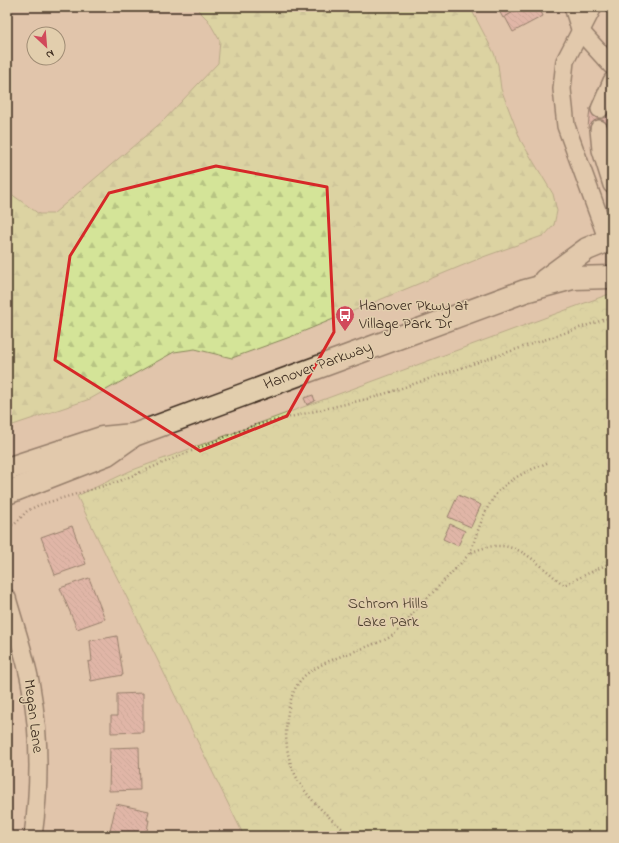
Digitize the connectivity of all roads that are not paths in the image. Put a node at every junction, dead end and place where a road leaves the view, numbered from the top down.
1 (573, 7) edge
2 (593, 7) edge
3 (581, 32) junction
4 (612, 66) edge
5 (612, 81) edge
6 (600, 109) dead end
7 (599, 128) dead end
8 (612, 185) edge
9 (608, 238) edge
10 (612, 277) edge
11 (525, 291) junction
12 (134, 435) junction
13 (7, 469) edge
14 (7, 493) edge
15 (7, 598) edge
16 (13, 645) edge
17 (33, 836) edge

1 - 3 street
2 - 3 street
3 - 4 street
3 - 9 street
5 - 6 street
7 - 8 street
9 - 10 street
9 - 11 street, Hanover Parkway
10 - 11 street, Hanover Parkway
11 - 12 street, Hanover Parkway
12 - 13 street, Hanover Parkway
12 - 14 street, Hanover Parkway
15 - 16 street, Megan Lane
16 - 17 street, Megan Lane

